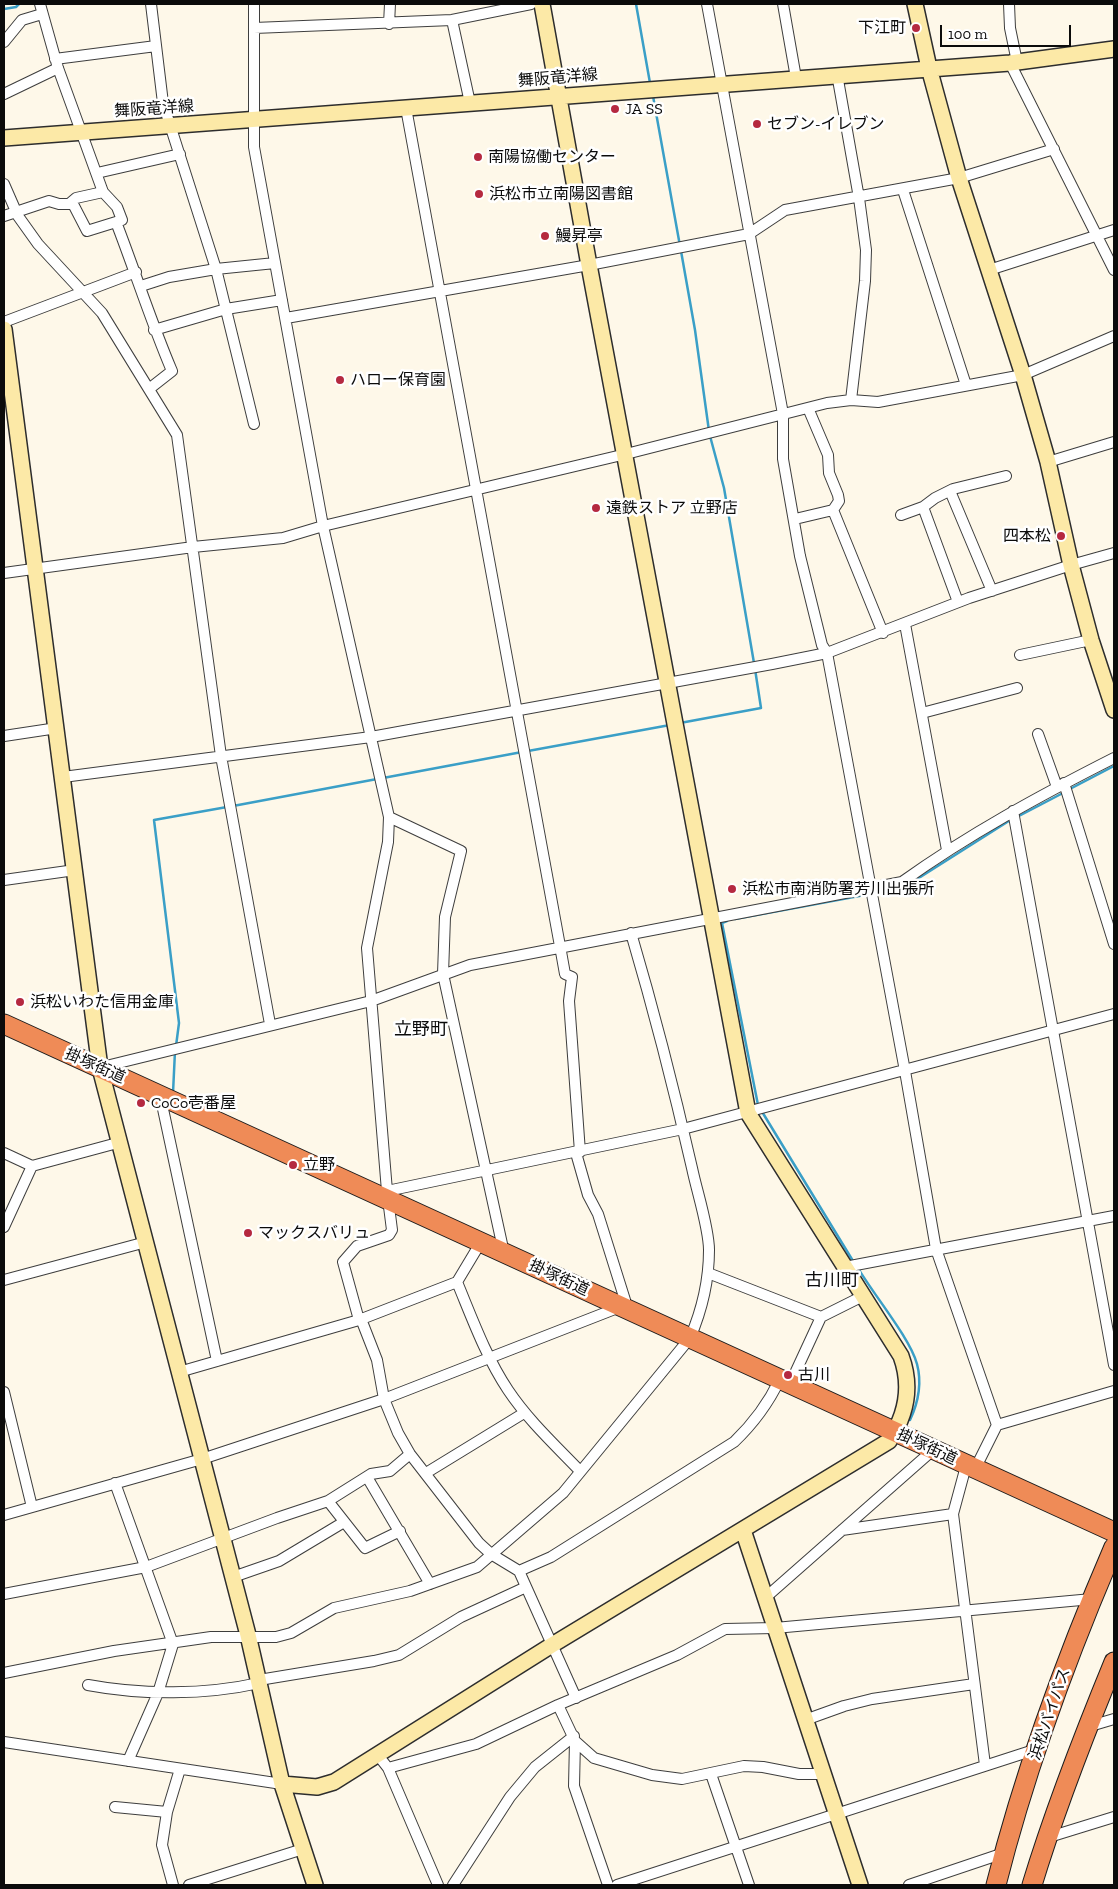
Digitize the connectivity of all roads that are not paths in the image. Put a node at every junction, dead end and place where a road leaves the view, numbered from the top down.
1 (151, 4) edge
2 (254, 4) edge
3 (390, 4) edge
4 (531, 4) edge
5 (542, 4) edge
6 (707, 4) edge
7 (783, 4) edge
8 (915, 4) edge
9 (1009, 4) edge
10 (41, 9) edge
11 (452, 20) junction
12 (390, 24) junction
13 (254, 28) junction
14 (4, 42) edge
15 (156, 46) junction
16 (1114, 49) edge
17 (1013, 63) junction
18 (57, 64) junction
19 (929, 68) junction
20 (837, 74) junction
21 (796, 78) junction
22 (722, 84) junction
23 (4, 94) edge
24 (559, 96) junction
25 (470, 103) junction
26 (406, 108) junction
27 (256, 119) junction
28 (170, 125) junction
29 (83, 132) junction
30 (4, 138) edge
31 (1054, 149) junction
32 (180, 154) junction
33 (97, 173) junction
34 (959, 178) junction
35 (4, 184) edge
36 (903, 190) junction
37 (103, 192) junction
38 (859, 198) junction
39 (72, 202) junction
40 (16, 212) junction
41 (4, 216) edge
42 (116, 222) junction
43 (1114, 230) edge
44 (749, 234) junction
45 (1096, 235) junction
46 (276, 263) junction
47 (589, 266) junction
48 (216, 270) junction
49 (989, 270) junction
50 (1114, 270) edge
51 (136, 272) junction
52 (141, 286) junction
53 (439, 290) junction
54 (81, 294) junction
55 (282, 300) junction
56 (226, 309) junction
57 (286, 318) junction
58 (4, 322) edge
59 (4, 329) edge
60 (154, 330) junction
61 (1114, 336) edge
62 (1023, 375) junction
63 (966, 386) junction
64 (149, 389) junction
65 (851, 400) junction
66 (808, 408) junction
67 (783, 414) junction
68 (254, 424) dead end
69 (1114, 442) edge
70 (626, 454) junction
71 (1048, 462) junction
72 (1006, 476) dead end
73 (476, 489) junction
74 (950, 492) junction
75 (923, 508) junction
76 (833, 510) junction
77 (901, 515) dead end
78 (795, 519) junction
79 (323, 526) junction
80 (193, 547) junction
81 (1114, 553) edge
82 (1071, 565) junction
83 (35, 569) junction
84 (4, 573) edge
85 (992, 590) junction
86 (958, 602) junction
87 (905, 624) junction
88 (883, 633) junction
89 (1091, 640) junction
90 (827, 653) junction
91 (1020, 655) dead end
92 (668, 683) junction
93 (1017, 688) dead end
94 (1111, 688) edge
95 (1114, 710) edge
96 (517, 712) junction
97 (922, 713) junction
98 (57, 728) junction
99 (1038, 734) dead end
100 (4, 736) edge
101 (371, 737) junction
102 (221, 756) junction
103 (1114, 758) edge
104 (63, 777) junction
105 (1061, 785) junction
106 (1013, 811) junction
107 (389, 817) junction
108 (946, 850) junction
109 (75, 870) junction
110 (4, 880) edge
111 (872, 891) junction
112 (712, 918) junction
113 (631, 933) junction
114 (1114, 944) edge
115 (560, 946) junction
116 (443, 974) junction
117 (371, 1000) junction
118 (1114, 1014) edge
119 (4, 1024) edge
120 (270, 1024) junction
121 (1055, 1031) junction
122 (100, 1068) junction
123 (905, 1071) junction
124 (169, 1100) junction
125 (748, 1113) junction
126 (683, 1129) junction
127 (121, 1142) junction
128 (578, 1152) junction
129 (4, 1153) edge
130 (32, 1166) junction
131 (486, 1171) junction
132 (388, 1195) junction
133 (1114, 1216) edge
134 (1088, 1220) junction
135 (4, 1227) edge
136 (146, 1242) junction
137 (481, 1242) junction
138 (936, 1249) junction
139 (504, 1253) junction
140 (845, 1267) junction
141 (708, 1272) junction
142 (4, 1280) edge
143 (457, 1282) junction
144 (863, 1296) junction
145 (620, 1307) junction
146 (821, 1317) junction
147 (360, 1320) junction
148 (690, 1338) junction
149 (490, 1358) junction
150 (217, 1361) junction
151 (1114, 1365) edge
152 (179, 1372) junction
153 (785, 1382) junction
154 (1114, 1391) edge
155 (4, 1392) edge
156 (384, 1399) junction
157 (524, 1412) junction
158 (997, 1425) junction
159 (895, 1432) junction
160 (933, 1450) junction
161 (410, 1454) junction
162 (202, 1460) junction
163 (970, 1467) junction
164 (580, 1471) junction
165 (426, 1473) junction
166 (367, 1477) junction
167 (115, 1483) junction
168 (328, 1501) junction
169 (32, 1507) junction
170 (953, 1514) junction
171 (4, 1515) edge
172 (344, 1522) junction
173 (743, 1530) junction
174 (842, 1530) junction
175 (400, 1531) junction
176 (1114, 1532) edge
177 (222, 1538) junction
178 (1114, 1547) edge
179 (491, 1554) junction
180 (146, 1568) junction
181 (519, 1571) junction
182 (233, 1577) junction
183 (430, 1584) junction
184 (526, 1588) junction
185 (4, 1594) edge
186 (765, 1598) junction
187 (1092, 1599) junction
188 (965, 1611) junction
189 (775, 1628) junction
190 (248, 1636) junction
191 (173, 1644) junction
192 (552, 1645) junction
193 (1114, 1662) edge
194 (4, 1673) edge
195 (259, 1681) junction
196 (88, 1684) dead end
197 (974, 1684) junction
198 (158, 1693) junction
199 (576, 1698) junction
200 (558, 1706) junction
201 (1114, 1719) edge
202 (805, 1720) junction
203 (1087, 1727) junction
204 (574, 1738) junction
205 (4, 1742) edge
206 (1038, 1749) junction
207 (377, 1754) junction
208 (128, 1761) junction
209 (985, 1765) junction
210 (388, 1768) junction
211 (180, 1769) junction
212 (711, 1774) junction
213 (822, 1774) junction
214 (282, 1784) junction
215 (115, 1807) dead end
216 (167, 1812) junction
217 (835, 1812) junction
218 (1114, 1817) edge
219 (1046, 1838) junction
220 (735, 1845) junction
221 (303, 1849) junction
222 (1004, 1853) junction
223 (173, 1885) edge
224 (189, 1885) edge
225 (315, 1885) edge
226 (438, 1885) edge
227 (452, 1885) edge
228 (608, 1885) edge
229 (617, 1885) edge
230 (748, 1885) edge
231 (860, 1885) edge
232 (909, 1885) edge
233 (996, 1885) edge
234 (1032, 1885) edge

1 - 15 street
2 - 13 street
3 - 12 street
4 - 11 street
5 - 24 street
6 - 22 street
7 - 21 street
8 - 19 street
9 - 17 street
10 - 14 street
10 - 18 street
11 - 12 street
11 - 25 street
12 - 13 street
13 - 27 street
15 - 18 street
15 - 28 street
16 - 17 street, 舞阪竜洋線
17 - 19 street, 舞阪竜洋線
17 - 31 street
18 - 23 street
18 - 29 street
19 - 20 street, 舞阪竜洋線
19 - 34 street
20 - 21 street, 舞阪竜洋線
20 - 38 street
21 - 22 street, 舞阪竜洋線
22 - 24 street, 舞阪竜洋線
22 - 44 street
24 - 25 street, 舞阪竜洋線
24 - 47 street
25 - 26 street, 舞阪竜洋線
26 - 27 street, 舞阪竜洋線
26 - 53 street
27 - 28 street, 舞阪竜洋線
27 - 46 street
28 - 29 street, 舞阪竜洋線
28 - 32 street
29 - 30 street, 舞阪竜洋線
29 - 33 street
31 - 34 street
31 - 45 street
32 - 33 street
32 - 48 street
33 - 37 street
34 - 36 street
34 - 49 street
35 - 40 street
36 - 38 street
36 - 63 street
37 - 39 street
37 - 42 street
38 - 44 street
38 - 65 street
39 - 40 street
39 - 42 street
40 - 41 street
40 - 54 street
42 - 51 street
43 - 45 street
44 - 47 street
44 - 67 street
45 - 49 street
45 - 50 street
46 - 48 street
46 - 55 street
47 - 53 street
47 - 70 street
48 - 52 street
48 - 56 street
49 - 62 street
51 - 52 street
51 - 54 street
52 - 60 street
53 - 57 street
53 - 73 street
54 - 58 street
54 - 64 street
55 - 56 street
55 - 57 street
56 - 60 street
56 - 68 street
57 - 79 street
59 - 83 street
60 - 64 street
61 - 62 street
62 - 63 street
62 - 71 street
63 - 65 street
64 - 80 street
65 - 66 street
66 - 67 street
66 - 76 street
67 - 70 street
67 - 78 street
69 - 71 street
70 - 73 street
70 - 92 street
71 - 82 street
72 - 74 street
73 - 79 street
73 - 96 street
74 - 75 street
74 - 85 street
75 - 77 street
75 - 86 street
76 - 78 street
76 - 88 street
78 - 90 street
79 - 80 street
79 - 101 street
80 - 83 street
80 - 102 street
81 - 82 street
82 - 85 street
82 - 89 street
83 - 84 street
83 - 98 street
85 - 86 street
86 - 87 street
87 - 88 street
87 - 97 street
88 - 90 street
89 - 91 street
89 - 94 street
90 - 92 street
90 - 111 street
92 - 96 street
92 - 112 street
93 - 97 street
94 - 95 street
96 - 101 street
96 - 115 street
97 - 108 street
98 - 100 street
98 - 104 street
99 - 105 street
101 - 102 street
101 - 107 street
102 - 104 street
102 - 120 street
103 - 105 street
104 - 109 street
105 - 106 street
105 - 114 street
106 - 108 street
106 - 121 street
107 - 116 street
107 - 117 street
108 - 111 street
109 - 110 street
109 - 122 street
111 - 112 street
111 - 123 street
112 - 113 street
112 - 125 street
113 - 115 street
113 - 126 street
115 - 116 street
115 - 128 street
116 - 117 street
116 - 131 street
117 - 120 street
117 - 132 street
118 - 121 street
119 - 122 highway, 掛塚街道
120 - 122 street
121 - 123 street
121 - 134 street
122 - 124 highway, 掛塚街道
122 - 127 street
123 - 125 street
123 - 138 street
124 - 132 highway, 掛塚街道
124 - 150 street
125 - 126 street
125 - 140 street
126 - 128 street
126 - 141 street
127 - 130 street
127 - 136 street
128 - 131 street
128 - 145 street
129 - 130 street
130 - 135 street
131 - 132 street
131 - 139 street
132 - 137 highway, 掛塚街道
132 - 147 street
133 - 134 street
134 - 138 street
134 - 151 street
136 - 142 street
136 - 152 street
137 - 139 highway, 掛塚街道
137 - 143 street
138 - 140 street
138 - 158 street
139 - 145 highway, 掛塚街道
140 - 144 street
141 - 146 street
141 - 148 street
143 - 147 street
143 - 149 street
144 - 146 street
144 - 159 street
145 - 148 highway, 掛塚街道
145 - 149 street
146 - 153 street
147 - 150 street
147 - 156 street
148 - 153 highway, 掛塚街道
148 - 164 street
149 - 156 street
149 - 157 street
150 - 152 street
152 - 162 street
153 - 159 highway, 掛塚街道
153 - 181 street
154 - 158 street
155 - 169 street
156 - 161 street
156 - 162 street
157 - 164 street
157 - 165 street
158 - 163 street
159 - 160 highway, 掛塚街道
159 - 173 street
160 - 163 highway, 掛塚街道
160 - 174 street
161 - 165 street
161 - 166 street
162 - 167 street
162 - 177 street
163 - 170 street
163 - 176 highway, 掛塚街道
164 - 179 street
165 - 179 street
166 - 168 street
166 - 175 street
167 - 169 street
167 - 180 street
168 - 172 street
168 - 177 street
169 - 171 street
170 - 174 street
170 - 188 street
172 - 175 street
172 - 182 street
173 - 186 street
173 - 192 street
174 - 186 street
175 - 183 street
177 - 180 street
177 - 182 street
178 - 187 highway, 浜松バイパス
179 - 181 street
179 - 183 street
180 - 185 street
180 - 191 street
181 - 184 street
182 - 190 street
183 - 190 street
184 - 192 street
184 - 195 street
186 - 189 street
187 - 188 street
187 - 206 highway, 浜松バイパス
188 - 189 street
188 - 197 street
189 - 199 street
189 - 202 street
190 - 191 street
190 - 195 street
191 - 194 street
191 - 198 street
192 - 199 street
192 - 207 street
193 - 203 highway
195 - 198 street
195 - 214 street
196 - 198 street
197 - 202 street
197 - 209 street
198 - 208 street
199 - 200 street
200 - 204 street
200 - 210 street
201 - 203 street
202 - 213 street
203 - 219 highway
204 - 212 street
204 - 227 street
204 - 228 street
205 - 208 street
206 - 209 street
206 - 222 highway, 浜松バイパス
207 - 210 street
207 - 214 street
208 - 211 street
209 - 217 street
210 - 226 street
211 - 214 street
211 - 216 street
212 - 213 street
212 - 220 street
213 - 217 street
214 - 221 street
215 - 216 street
216 - 223 street
217 - 220 street
217 - 231 street
218 - 219 street
219 - 234 highway
220 - 229 street
220 - 230 street
221 - 224 street
221 - 225 street
222 - 232 street
222 - 233 highway, 浜松バイパス

